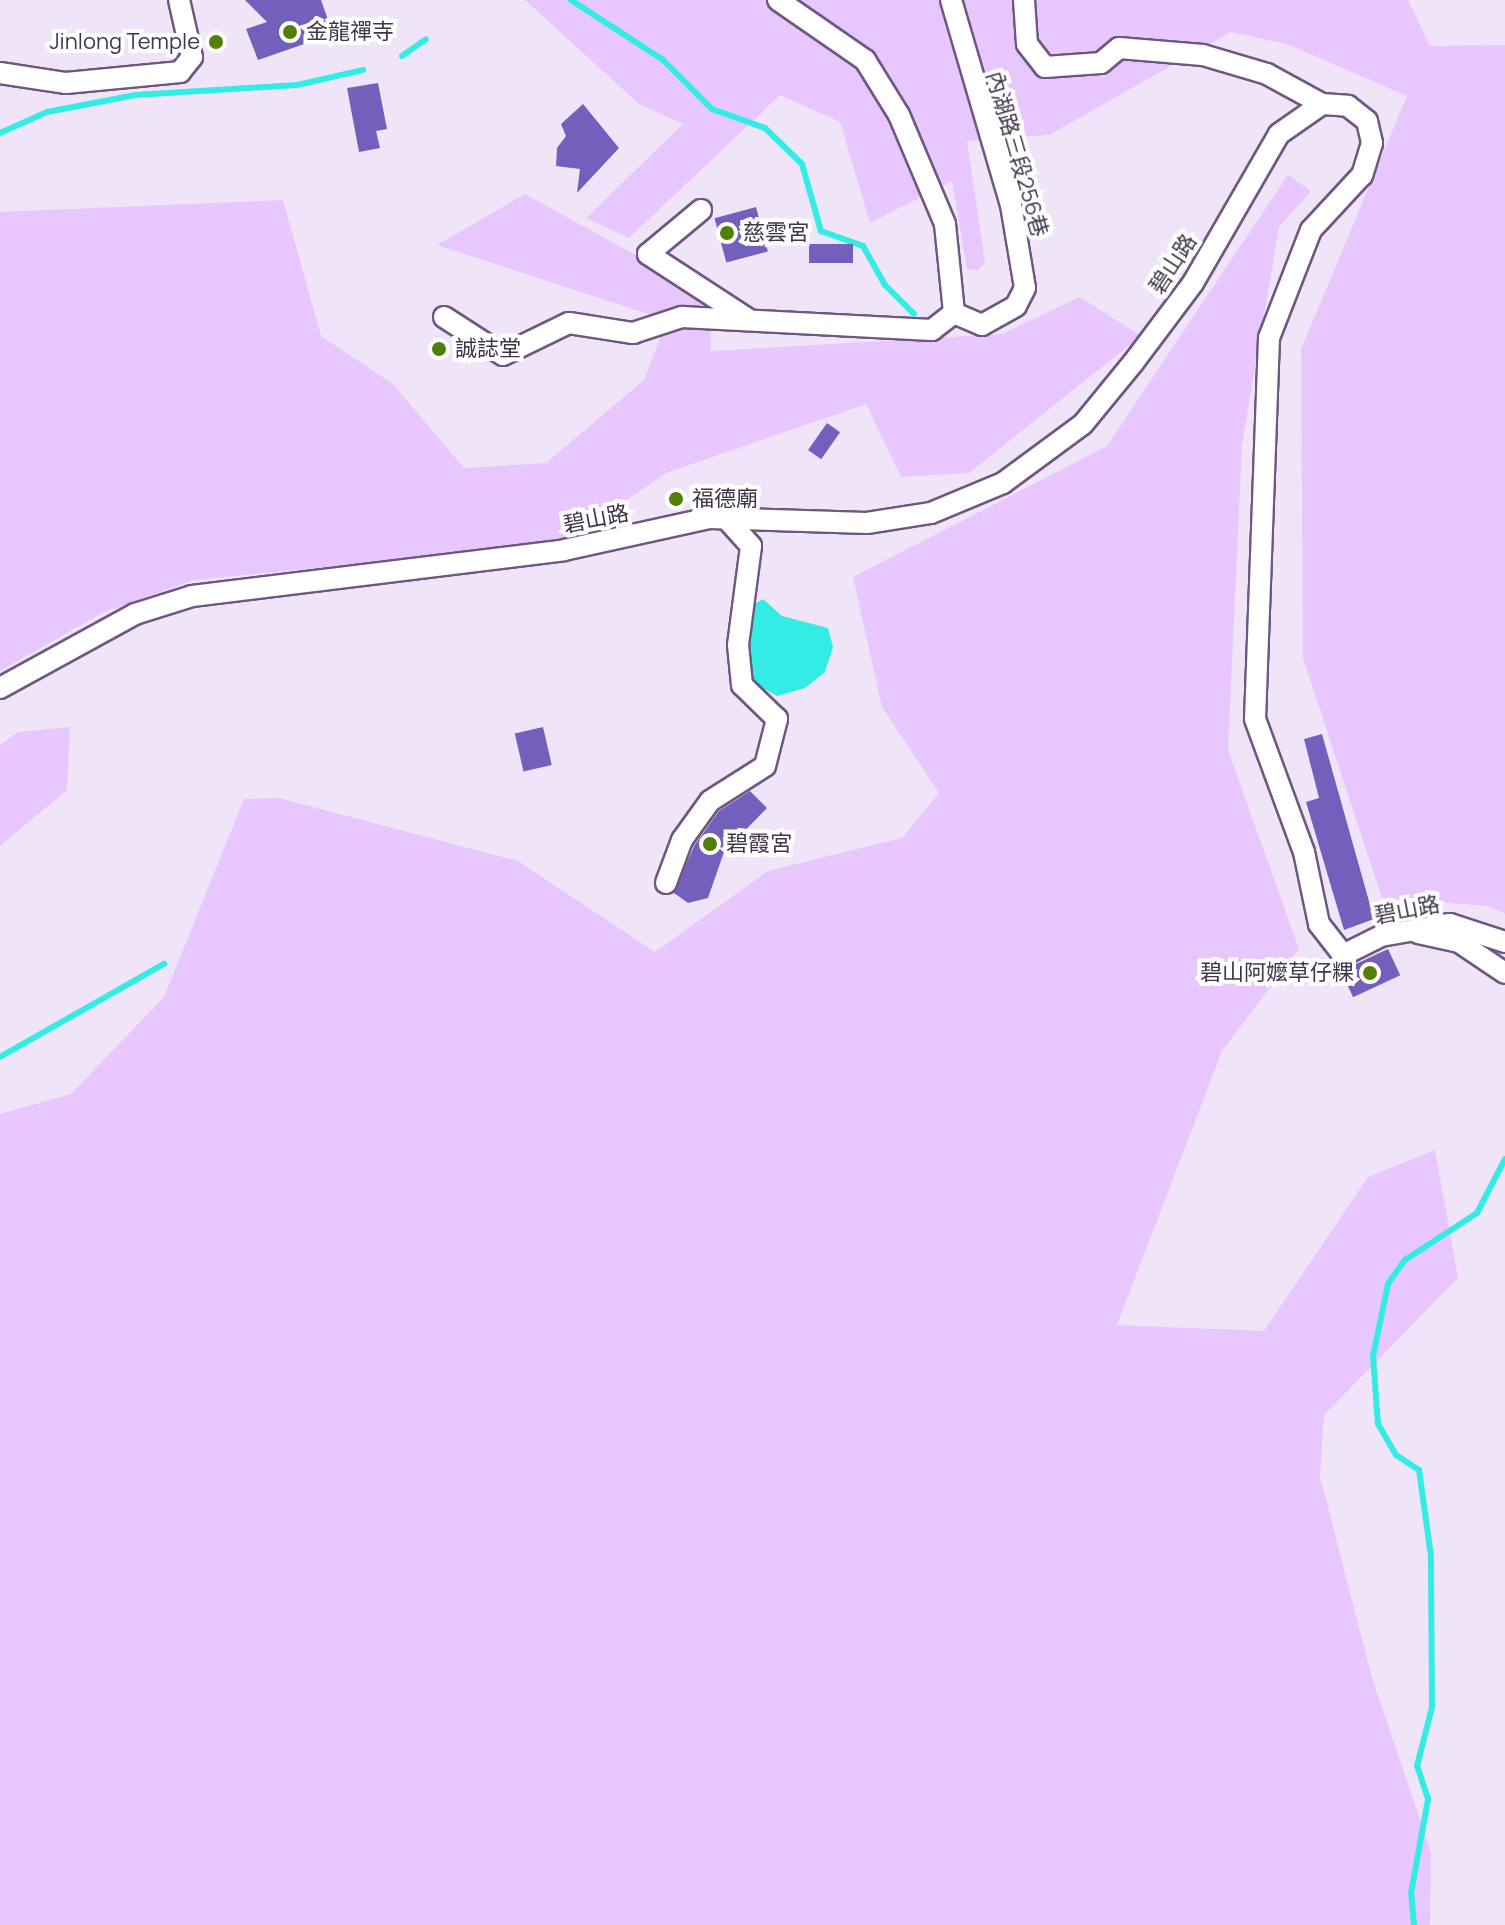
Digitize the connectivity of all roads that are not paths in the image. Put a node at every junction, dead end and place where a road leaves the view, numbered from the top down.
1 (179, 0) edge
2 (778, 0) edge
3 (951, 0) edge
4 (1024, 0) edge
5 (0, 73) edge
6 (1322, 104) junction
7 (701, 210) dead end
8 (954, 313) junction
9 (444, 317) dead end
10 (749, 320) junction
11 (725, 517) junction
12 (0, 688) edge
13 (666, 883) dead end
14 (1407, 930) junction
15 (1505, 942) edge
16 (1505, 973) edge

1 - 5 street
2 - 8 street
3 - 8 street, 內湖路三段256巷
4 - 6 street, 內湖路三段256巷
6 - 11 street, 碧山路
6 - 14 street, 碧山路
7 - 10 street
8 - 10 street
9 - 10 street
11 - 12 street, 碧山路
11 - 13 street
14 - 15 street, 碧山路
14 - 16 street

